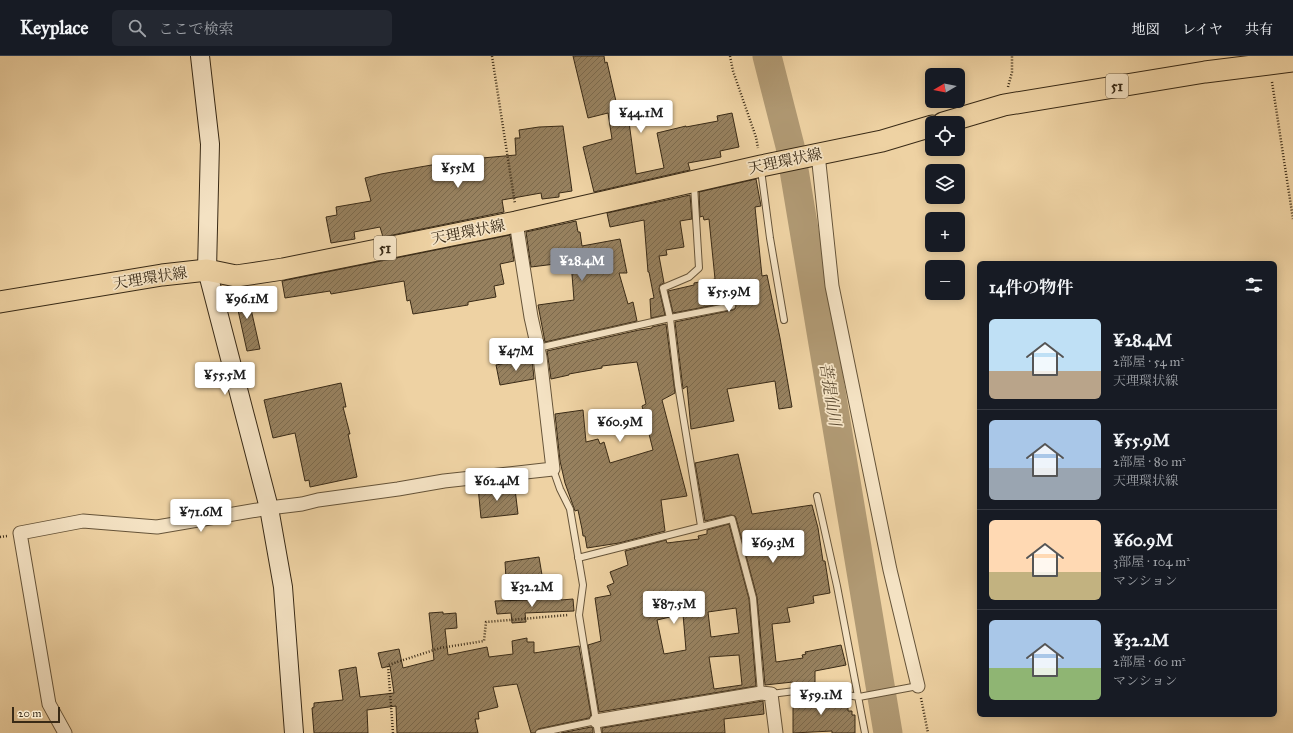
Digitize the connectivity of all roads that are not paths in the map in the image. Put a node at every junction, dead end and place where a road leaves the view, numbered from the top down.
1 (200, 56) edge
2 (1293, 61) edge
3 (965, 117) edge
4 (925, 128) edge
5 (815, 155) junction
6 (764, 166) junction
7 (694, 182) junction
8 (516, 222) junction
9 (207, 270) junction
10 (0, 302) edge
11 (732, 306) dead end
12 (670, 318) junction
13 (784, 320) dead end
14 (538, 348) junction
15 (553, 469) junction
16 (817, 496) dead end
17 (269, 508) junction
18 (701, 526) junction
19 (578, 558) junction
20 (915, 686) joint
21 (766, 694) junction
22 (861, 697) junction
23 (597, 727) edge
24 (65, 733) edge
25 (294, 733) edge
26 (539, 733) edge
27 (776, 733) edge
28 (865, 733) edge

1 - 9 street
2 - 3 main road, 51
4 - 5 main road, 天理環状線 / 51
5 - 6 main road, 天理環状線 / 51
5 - 20 street
6 - 7 main road, 天理環状線 / 51
6 - 13 lane
7 - 8 main road, 天理環状線 / 51
7 - 12 lane
8 - 9 main road, 天理環状線 / 51
8 - 14 street
9 - 10 main road, 天理環状線 / 51
9 - 17 street
11 - 12 lane
12 - 14 lane
12 - 18 lane
14 - 15 street
15 - 17 street
15 - 19 lane
16 - 22 lane
17 - 24 street
17 - 25 street
18 - 19 lane
18 - 21 lane
19 - 23 lane
20 - 22 lane
21 - 22 lane
21 - 23 street
21 - 27 street
22 - 28 lane
23 - 26 lane

